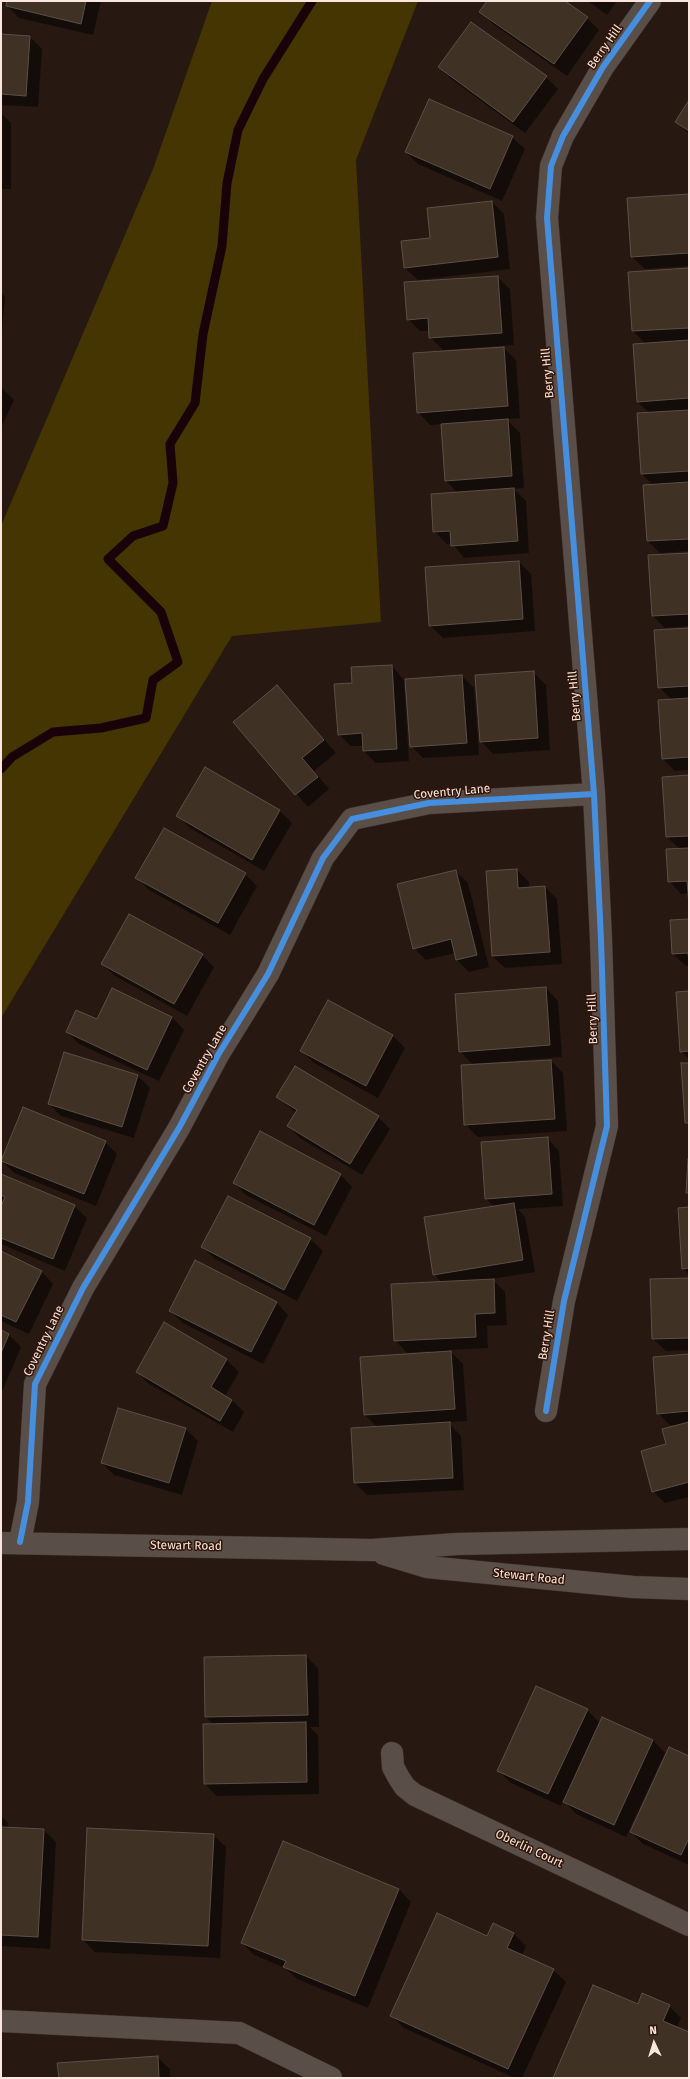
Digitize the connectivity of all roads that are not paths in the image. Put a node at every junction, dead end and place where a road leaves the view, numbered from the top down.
1 (650, 1) edge
2 (594, 794) junction
3 (546, 1412) dead end
4 (689, 1539) edge
5 (10, 1542) edge
6 (372, 1550) junction
7 (689, 1589) edge
8 (392, 1753) dead end
9 (689, 1925) edge
10 (1, 2021) edge
11 (331, 2078) edge

1 - 2 street, Berry Hill
2 - 3 street, Berry Hill
2 - 5 street, Coventry Lane
4 - 6 street, Stewart Road
5 - 6 street, Stewart Road
6 - 7 street, Stewart Road
8 - 9 street, Oberlin Court
10 - 11 street

